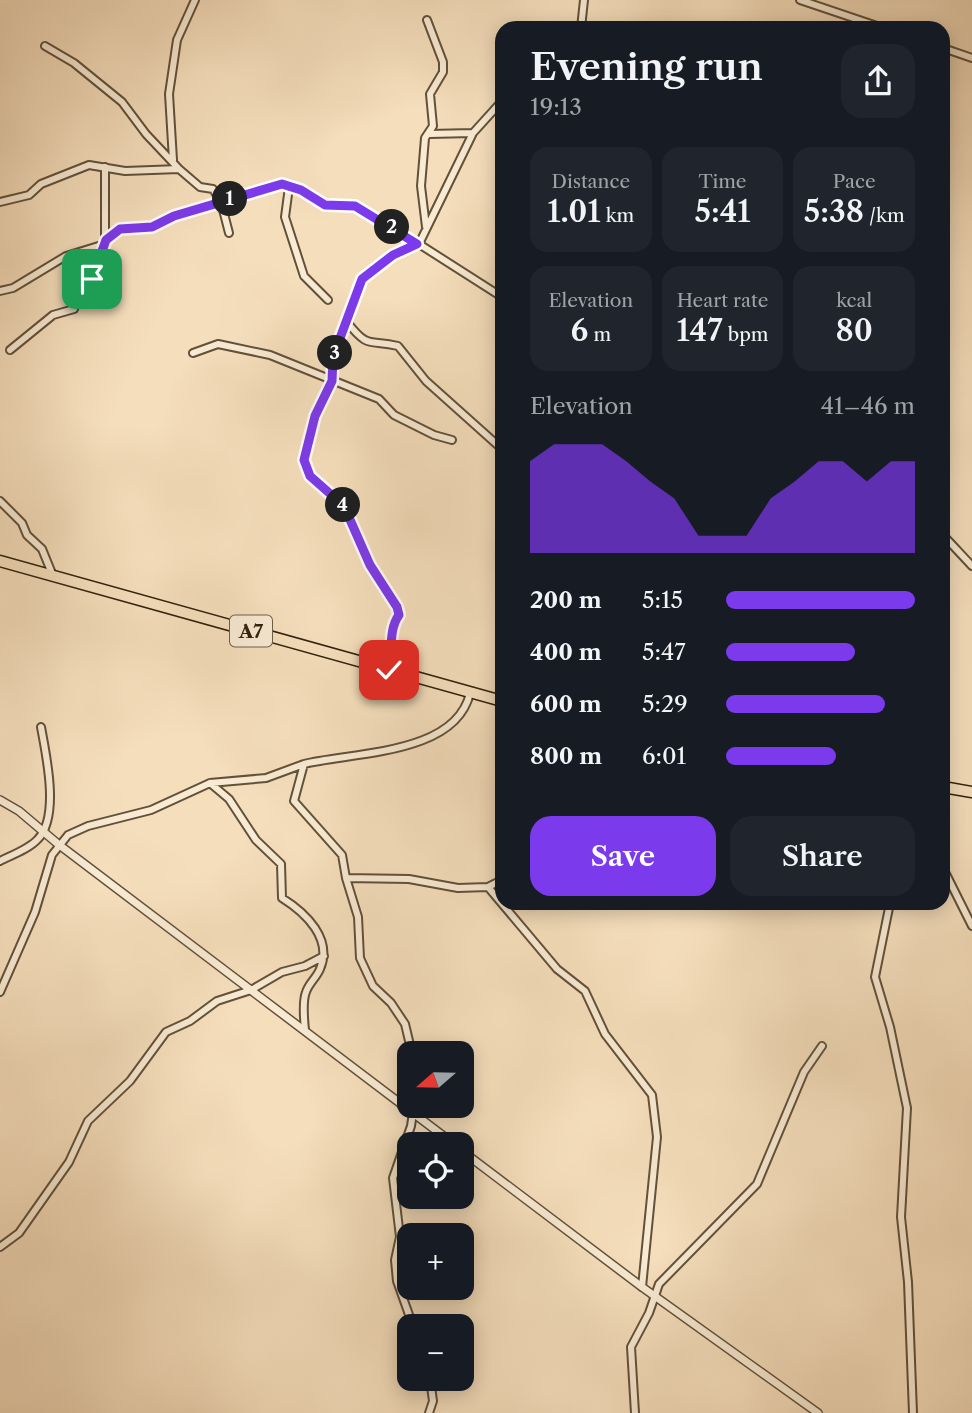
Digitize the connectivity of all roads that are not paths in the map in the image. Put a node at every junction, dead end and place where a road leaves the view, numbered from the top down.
1 (195, 0) edge
2 (584, 0) edge
3 (800, 0) edge
4 (427, 20) dead end
5 (582, 21) edge
6 (862, 21) edge
7 (45, 46) dead end
8 (950, 50) edge
9 (972, 58) edge
10 (495, 109) edge
11 (473, 133) junction
12 (429, 134) junction
13 (173, 160) junction
14 (106, 167) junction
15 (179, 169) junction
16 (289, 187) junction
17 (0, 202) edge
18 (221, 202) junction
19 (427, 229) junction
20 (229, 233) dead end
21 (105, 244) junction
22 (418, 244) junction
23 (0, 290) edge
24 (495, 293) edge
25 (328, 300) dead end
26 (347, 322) junction
27 (10, 350) dead end
28 (193, 353) dead end
29 (332, 381) junction
30 (452, 440) dead end
31 (495, 443) edge
32 (0, 501) edge
33 (950, 542) edge
34 (0, 561) edge
35 (972, 566) edge
36 (53, 576) junction
37 (389, 670) junction
38 (470, 693) junction
39 (495, 699) edge
40 (41, 727) dead end
41 (304, 764) junction
42 (210, 783) junction
43 (950, 788) edge
44 (972, 792) edge
45 (0, 800) edge
46 (44, 832) junction
47 (58, 844) junction
48 (0, 862) edge
49 (346, 878) junction
50 (950, 882) edge
51 (495, 884) edge
52 (488, 887) junction
53 (495, 895) edge
54 (507, 910) edge
55 (889, 910) edge
56 (972, 926) edge
57 (324, 956) junction
58 (251, 990) junction
59 (0, 992) edge
60 (305, 1030) junction
61 (409, 1041) edge
62 (822, 1046) dead end
63 (397, 1098) edge
64 (411, 1118) edge
65 (423, 1118) edge
66 (440, 1132) edge
67 (474, 1160) edge
68 (0, 1247) edge
69 (642, 1287) junction
70 (653, 1294) junction
71 (409, 1314) edge
72 (432, 1391) edge
73 (429, 1413) edge
74 (635, 1413) edge
75 (818, 1413) edge
76 (913, 1413) edge

1 - 13 street
2 - 5 street
3 - 6 street
4 - 12 street
7 - 13 street
8 - 9 street
10 - 11 street
11 - 12 street
11 - 19 street
12 - 19 street
13 - 15 street
14 - 15 street
14 - 17 street
14 - 21 street
15 - 18 street
16 - 18 street
16 - 22 street
16 - 25 street
18 - 20 street
18 - 21 street
19 - 22 street
21 - 23 street
21 - 27 street
22 - 24 street
22 - 26 street
26 - 29 street
26 - 31 street
28 - 29 street
29 - 30 street
29 - 37 street
32 - 36 street
33 - 35 street
34 - 36 highway, A7
36 - 37 highway, A7
37 - 38 highway, A7
38 - 39 highway, A7
38 - 41 street
40 - 46 street
41 - 42 street
41 - 49 street
42 - 47 street
42 - 57 street
43 - 44 highway
45 - 46 street
46 - 47 street
46 - 48 street
47 - 58 street
47 - 59 street
49 - 52 street
49 - 61 street
50 - 56 street
51 - 52 street
52 - 53 street
54 - 69 street
55 - 76 street
57 - 58 street
57 - 60 street
58 - 60 street
58 - 68 street
60 - 63 street
62 - 70 street
64 - 71 street
65 - 66 street
67 - 69 street
69 - 70 street
70 - 74 street
70 - 75 street
72 - 73 street

